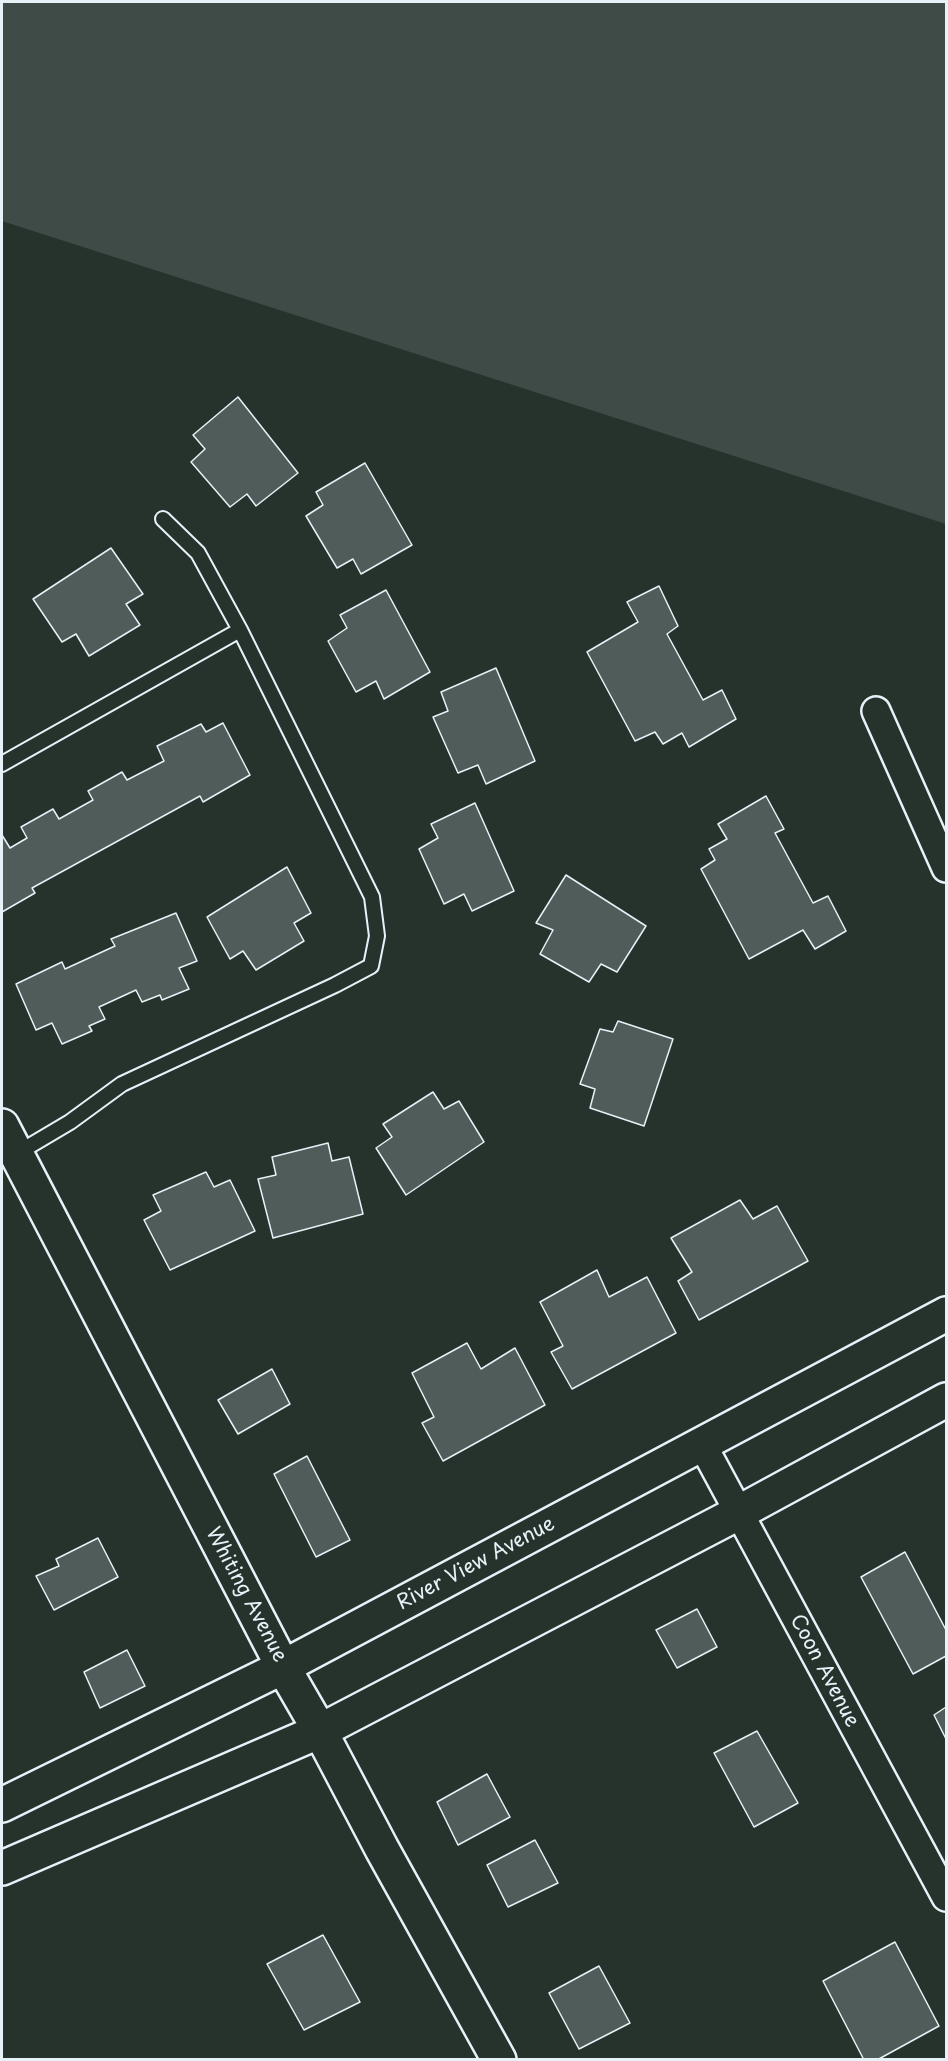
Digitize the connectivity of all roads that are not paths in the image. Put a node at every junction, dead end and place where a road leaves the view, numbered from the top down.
1 (162, 519) dead end
2 (240, 630) junction
3 (876, 711) dead end
4 (2, 764) edge
5 (946, 868) edge
6 (9, 1140) edge
7 (946, 1314) edge
8 (946, 1400) edge
9 (702, 1444) junction
10 (738, 1513) junction
11 (283, 1667) junction
12 (320, 1731) junction
13 (2, 1805) edge
14 (2, 1868) edge
15 (946, 1897) edge
16 (499, 2060) edge

1 - 2 lane
2 - 4 lane
2 - 6 lane
3 - 5 street
6 - 11 main road, Whiting Avenue
7 - 9 main road, River View Avenue
8 - 10 main road
9 - 10 street, Coon Avenue
9 - 11 main road, River View Avenue
10 - 12 main road
10 - 15 street, Coon Avenue
11 - 12 main road, Whiting Avenue
11 - 13 main road, River View Avenue
12 - 14 main road
12 - 16 main road, Whiting Avenue

